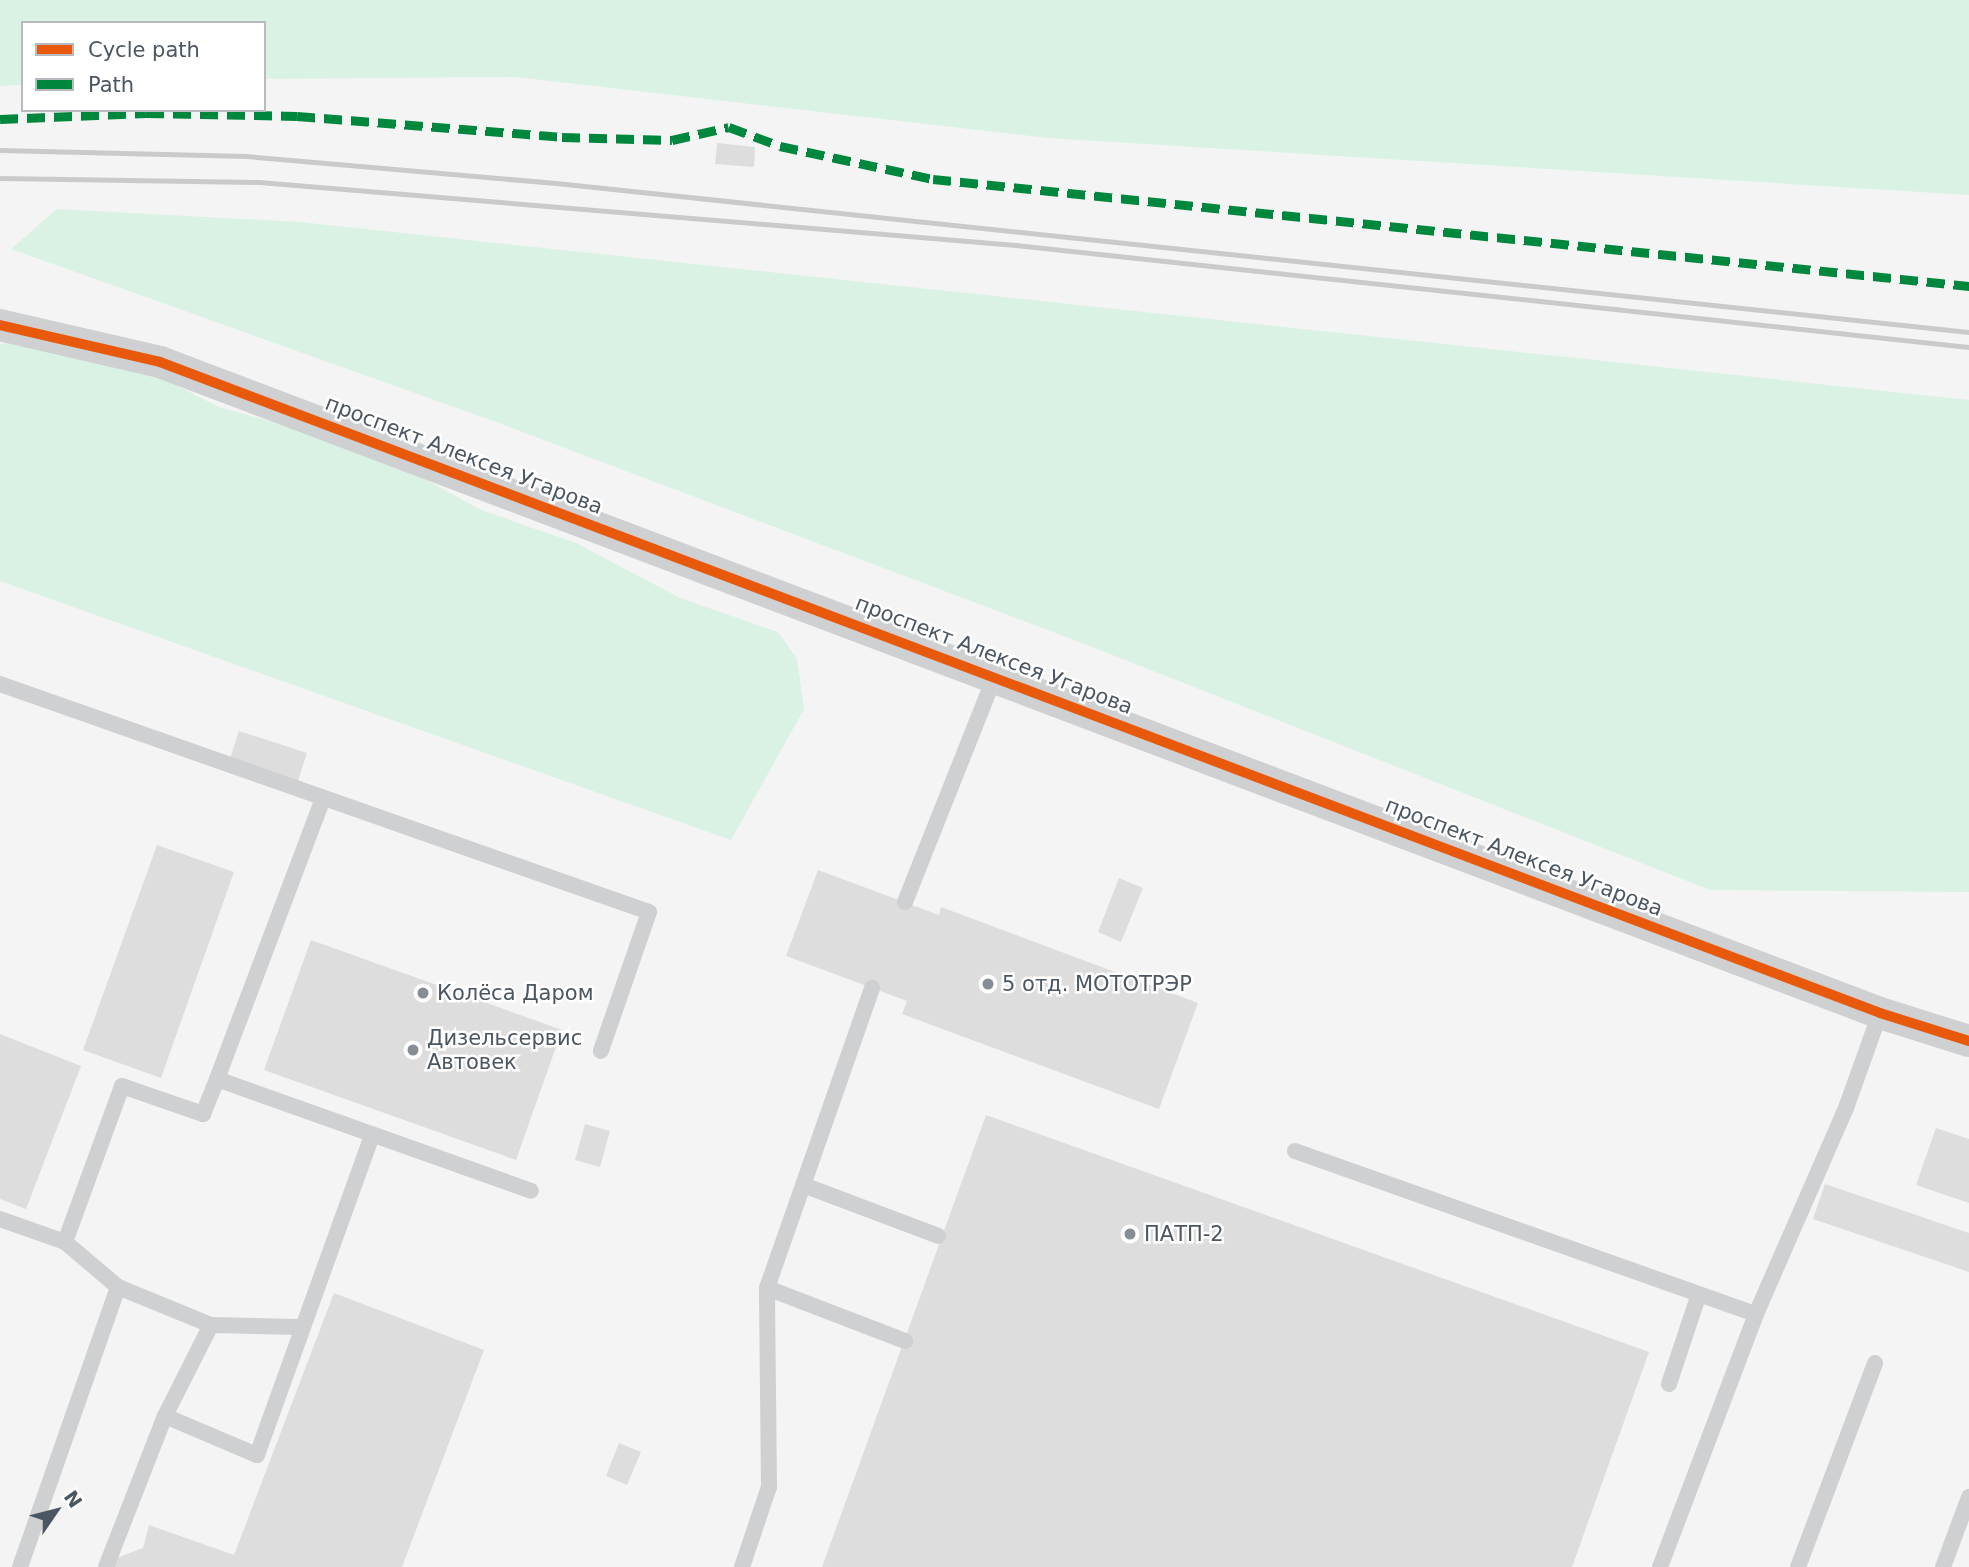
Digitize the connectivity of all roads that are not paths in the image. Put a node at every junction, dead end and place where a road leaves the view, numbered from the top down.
1 (0, 325) edge
2 (995, 676) junction
3 (0, 684) edge
4 (323, 799) junction
5 (905, 902) dead end
6 (872, 988) dead end
7 (1880, 1013) junction
8 (1969, 1041) edge
9 (601, 1051) dead end
10 (218, 1079) junction
11 (372, 1135) junction
12 (1294, 1151) dead end
13 (806, 1186) junction
14 (531, 1191) dead end
15 (0, 1219) edge
16 (938, 1236) dead end
17 (65, 1242) junction
18 (118, 1287) junction
19 (767, 1288) junction
20 (1698, 1297) junction
21 (1756, 1314) junction
22 (211, 1325) junction
23 (300, 1326) junction
24 (905, 1341) dead end
25 (1875, 1363) dead end
26 (1669, 1384) dead end
27 (165, 1416) junction
28 (1969, 1497) edge
29 (20, 1567) edge
30 (106, 1567) edge
31 (742, 1567) edge
32 (1660, 1567) edge
33 (1798, 1567) edge
34 (1944, 1567) edge

1 - 2 street, проспект Алексея Угарова
2 - 5 lane
2 - 7 street, проспект Алексея Угарова
3 - 4 lane
4 - 9 lane
4 - 10 lane
6 - 13 lane
7 - 8 street, проспект Алексея Угарова
7 - 21 lane
10 - 11 lane
10 - 17 lane
11 - 14 lane
11 - 23 lane
12 - 20 lane
13 - 16 lane
13 - 19 lane
15 - 17 lane
17 - 18 lane
18 - 22 lane
18 - 29 lane
19 - 24 lane
19 - 31 lane
20 - 21 lane
20 - 26 lane
21 - 32 lane
22 - 23 lane
22 - 27 lane
23 - 27 lane
25 - 33 lane
27 - 30 lane
28 - 34 lane

